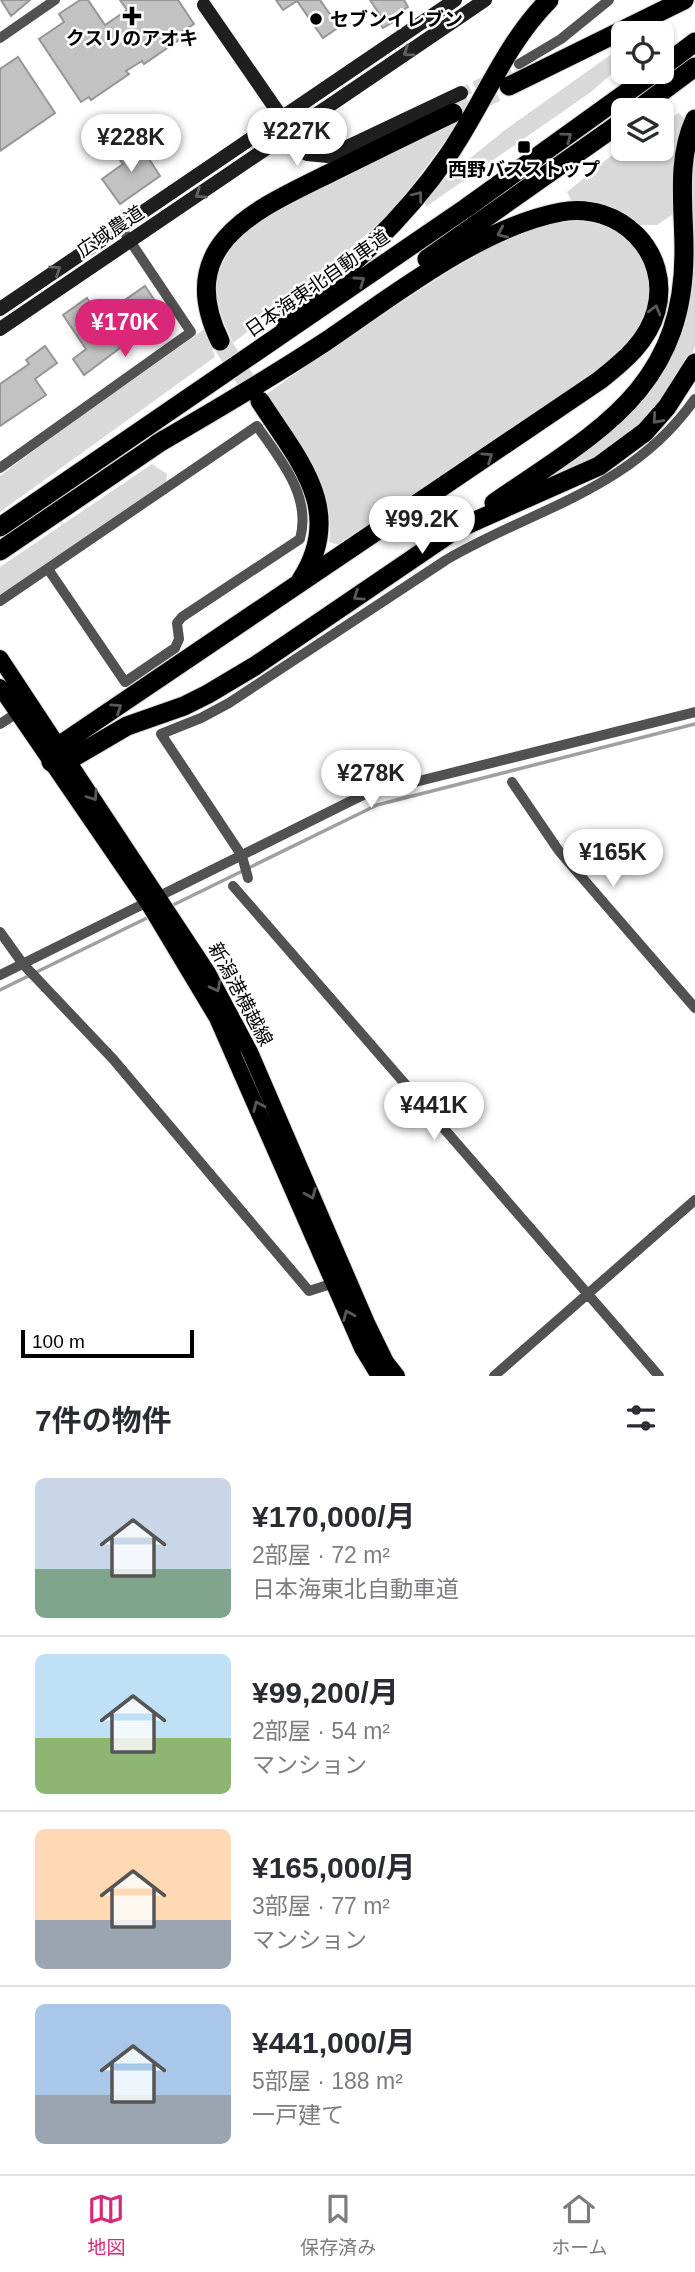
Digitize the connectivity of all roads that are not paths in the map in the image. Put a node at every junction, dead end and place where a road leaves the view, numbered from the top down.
1 (55, 0) edge
2 (455, 0) edge
3 (485, 0) edge
4 (550, 0) edge
5 (609, 0) edge
6 (684, 0) edge
7 (205, 2) edge
8 (0, 38) edge
9 (695, 42) edge
10 (674, 58) edge
11 (519, 64) tunnel mouth
12 (695, 67) edge
13 (640, 84) edge
14 (509, 86) tunnel mouth
15 (461, 93) tunnel mouth
16 (653, 98) edge
17 (453, 113) tunnel mouth
18 (281, 118) junction
19 (695, 119) edge
20 (611, 130) edge
21 (290, 132) junction
22 (120, 227) junction
23 (130, 241) junction
24 (0, 309) edge
25 (0, 328) edge
26 (220, 341) tunnel mouth
27 (695, 363) edge
28 (695, 399) edge
29 (260, 401) tunnel mouth
30 (142, 430) junction
31 (157, 444) junction
32 (0, 468) edge
33 (0, 527) edge
34 (455, 530) junction
35 (0, 551) edge
36 (48, 569) junction
37 (299, 584) junction
38 (0, 601) edge
39 (0, 658) edge
40 (0, 687) edge
41 (18, 712) junction
42 (695, 712) edge
43 (0, 724) edge
44 (60, 756) junction
45 (512, 782) dead end
46 (242, 856) junction
47 (248, 878) dead end
48 (233, 886) dead end
49 (154, 899) junction
50 (0, 932) edge
51 (23, 964) junction
52 (0, 975) edge
53 (695, 1008) edge
54 (695, 1200) edge
55 (334, 1283) junction
56 (588, 1294) junction
57 (379, 1376) edge
58 (397, 1376) edge
59 (494, 1376) edge
60 (659, 1376) edge

1 - 8 street
2 - 18 street, 広域農道
3 -> 21 street, 広域農道
30 -> 4 highway
5 - 11 street
6 - 14 highway
7 - 18 street
9 - 10 highway
12 - 16 highway
30 -> 13 highway, 日本海東北自動車道
15 - 21 street
17 - 26 highway
18 - 21 street
18 - 22 street, 広域農道
19 - 34 highway
20 - 31 highway
21 -> 23 street, 広域農道
22 - 23 street
24 -> 22 street, 広域農道
23 - 25 street, 広域農道
23 - 32 street
27 -> 34 highway
28 - 46 street
29 - 37 highway
30 - 33 highway, 日本海東北自動車道
31 - 35 highway
37 -> 31 highway
34 -> 44 highway
36 - 36 street
36 - 38 street
44 -> 37 highway
39 - 44 main road, 新潟港横越線
40 - 41 main road, 新潟港横越線
41 - 43 street
41 - 44 main road, 新潟港横越線
42 - 46 street
44 - 49 main road, 新潟港横越線
45 - 53 street
46 - 47 street
46 - 49 street
48 - 56 street
49 - 51 street
55 -> 49 main road, 新潟港横越線
49 -> 58 main road, 新潟港横越線
50 - 51 street
51 - 52 street
51 - 55 street
54 - 56 street
57 -> 55 main road, 新潟港横越線
56 - 59 street
56 - 60 street

